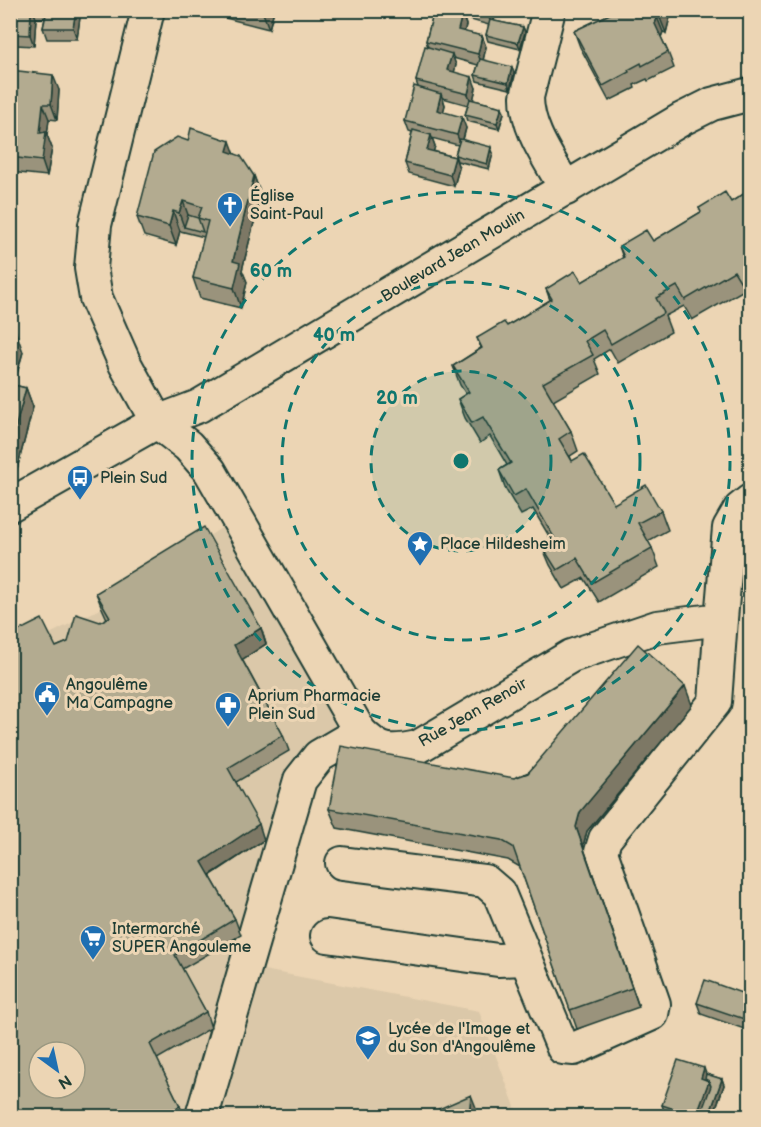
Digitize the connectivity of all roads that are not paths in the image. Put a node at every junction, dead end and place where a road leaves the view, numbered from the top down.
1 (148, 10) edge
2 (549, 10) edge
3 (750, 94) edge
4 (566, 189) junction
5 (157, 422) junction
6 (750, 501) edge
7 (10, 505) edge
8 (722, 619) junction
9 (360, 732) junction
10 (342, 862) dead end
11 (327, 936) dead end
12 (525, 959) junction
13 (202, 1116) edge

1 - 5 street
2 - 4 street
3 - 4 street, Boulevard Jean Moulin
4 - 5 street, Boulevard Jean Moulin
5 - 7 street, Boulevard Jean Moulin
5 - 9 street, Rue Jean Renoir
6 - 8 street
8 - 9 street, Rue Jean Renoir
8 - 12 street
9 - 13 street
10 - 12 street
11 - 12 street

